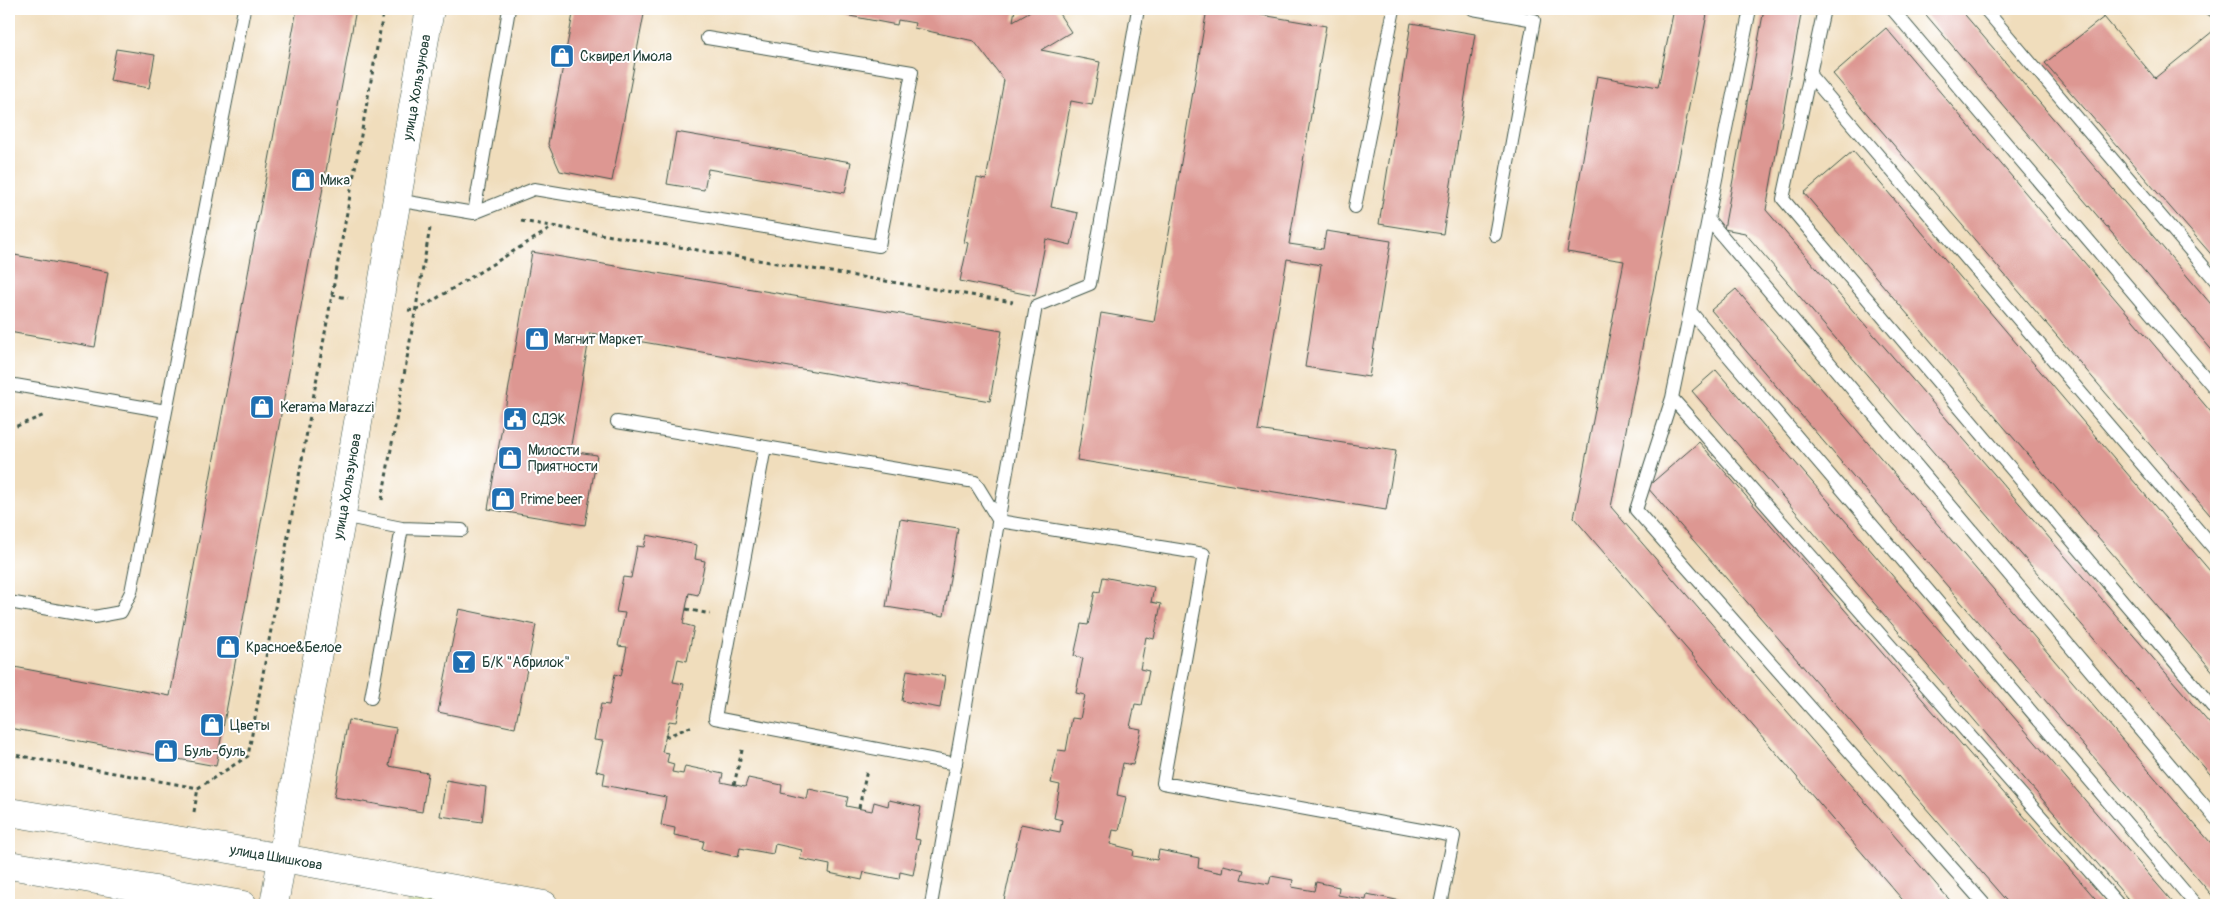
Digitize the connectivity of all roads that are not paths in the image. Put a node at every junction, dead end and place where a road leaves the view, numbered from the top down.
1 (244, 9) edge
2 (430, 9) edge
3 (509, 9) edge
4 (1138, 9) edge
5 (1394, 9) edge
6 (1473, 9) edge
7 (1750, 9) edge
8 (1824, 9) edge
9 (1892, 9) edge
10 (1984, 9) edge
11 (707, 38) dead end
12 (1809, 74) junction
13 (396, 200) junction
14 (1355, 207) dead end
15 (474, 213) junction
16 (1708, 219) junction
17 (1495, 235) dead end
18 (2216, 281) edge
19 (1690, 311) junction
20 (9, 384) edge
21 (2216, 390) edge
22 (1672, 398) junction
23 (166, 411) junction
24 (617, 422) dead end
25 (765, 447) junction
26 (342, 516) junction
27 (999, 521) junction
28 (402, 528) junction
29 (462, 530) dead end
30 (2216, 551) edge
31 (9, 602) edge
32 (371, 698) dead end
33 (2216, 711) edge
34 (956, 764) junction
35 (9, 812) edge
36 (2216, 819) edge
37 (283, 858) junction
38 (9, 864) edge
39 (243, 905) edge
40 (274, 905) edge
41 (544, 905) edge
42 (931, 905) edge
43 (1440, 905) edge
44 (1985, 905) edge
45 (2119, 905) edge
46 (2196, 905) edge

1 - 23 lane
2 - 13 street, улица Хользунова
3 - 15 lane
4 - 27 lane
5 - 14 lane
6 - 17 lane
7 - 16 lane
8 - 12 lane
9 - 21 lane
10 - 18 lane
11 - 15 lane
12 - 30 lane
12 - 33 lane
13 - 15 lane
13 - 26 street, улица Хользунова
16 - 19 lane
16 - 36 lane
19 - 22 lane
19 - 46 lane
20 - 23 lane
22 - 44 lane
22 - 45 lane
23 - 31 lane
24 - 25 lane
25 - 27 lane
25 - 34 lane
26 - 28 lane
26 - 37 street, улица Хользунова
27 - 34 lane
27 - 43 lane
28 - 29 lane
28 - 32 lane
34 - 42 lane
35 - 37 street, улица Шишкова
37 - 40 street, улица Хользунова
37 - 41 street, улица Шишкова
38 - 39 street

